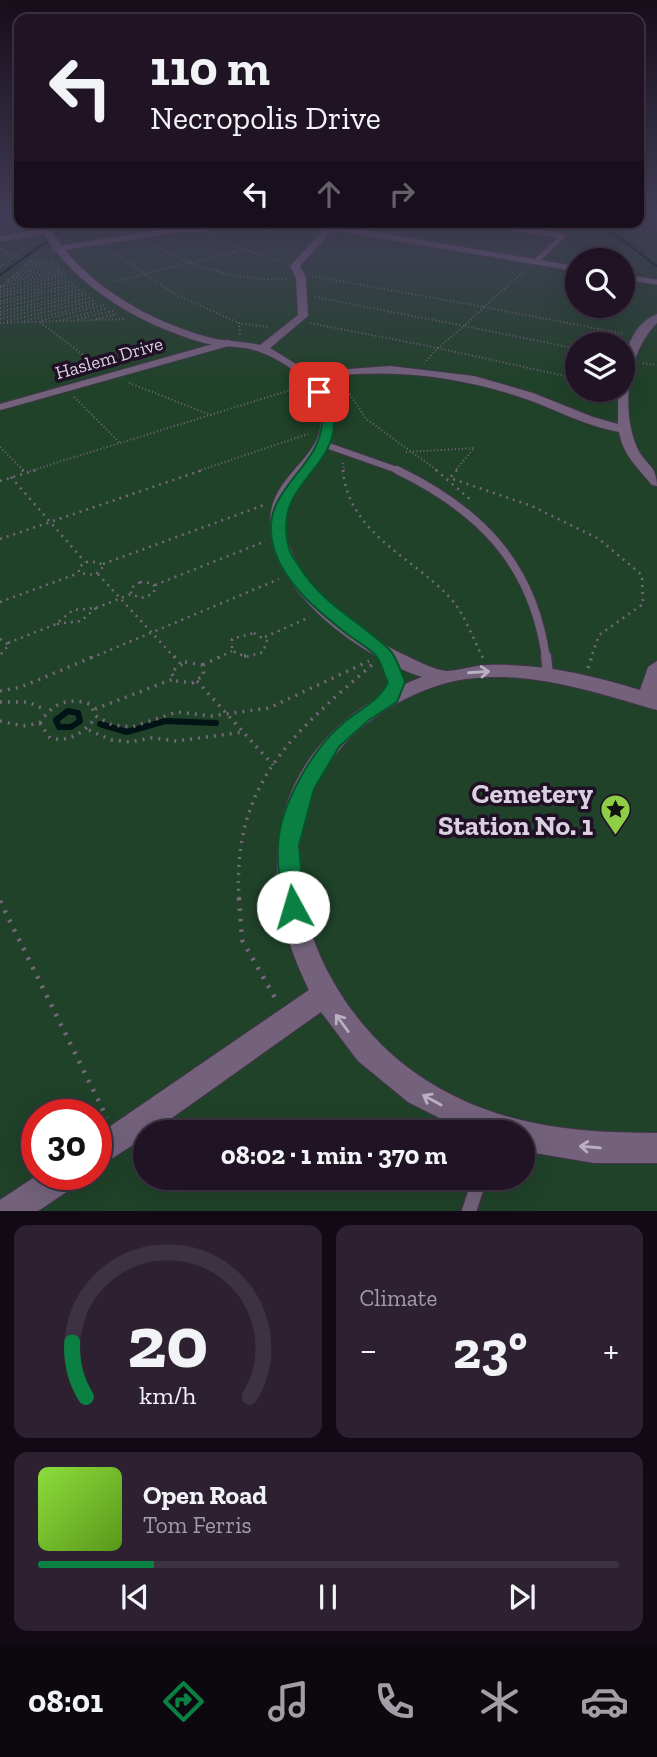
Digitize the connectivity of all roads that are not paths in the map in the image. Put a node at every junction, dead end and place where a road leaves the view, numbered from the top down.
1 (74, 273) edge
2 (298, 273) edge
3 (635, 278) edge
4 (657, 282) edge
5 (657, 317) edge
6 (228, 343) junction
7 (262, 349) junction
8 (309, 379) junction
9 (0, 407) edge
10 (625, 429) junction
11 (323, 444) junction
12 (657, 482) edge
13 (384, 654) junction
14 (657, 667) edge
15 (548, 674) junction
16 (444, 677) junction
17 (391, 697) junction
18 (652, 701) edge
19 (324, 995) junction
20 (474, 1120) edge
21 (535, 1138) edge
22 (112, 1143) edge
23 (656, 1151) edge
24 (42, 1190) edge
25 (476, 1190) edge
26 (11, 1211) edge
27 (469, 1211) edge

1 - 6 street
2 - 7 street
3 - 4 lane
5 - 10 street
6 - 7 street
6 - 9 lane, Haslem Drive
7 - 8 street
8 - 10 street
8 - 11 street
10 - 12 street
11 - 13 street
11 - 15 lane
13 - 16 street
13 - 17 street
14 - 18 street
16 -> 15 street
15 - 18 street
16 - 17 street
17 - 19 street
20 -> 19 street
19 - 22 street
23 -> 21 street
24 - 26 street
25 - 27 lane

